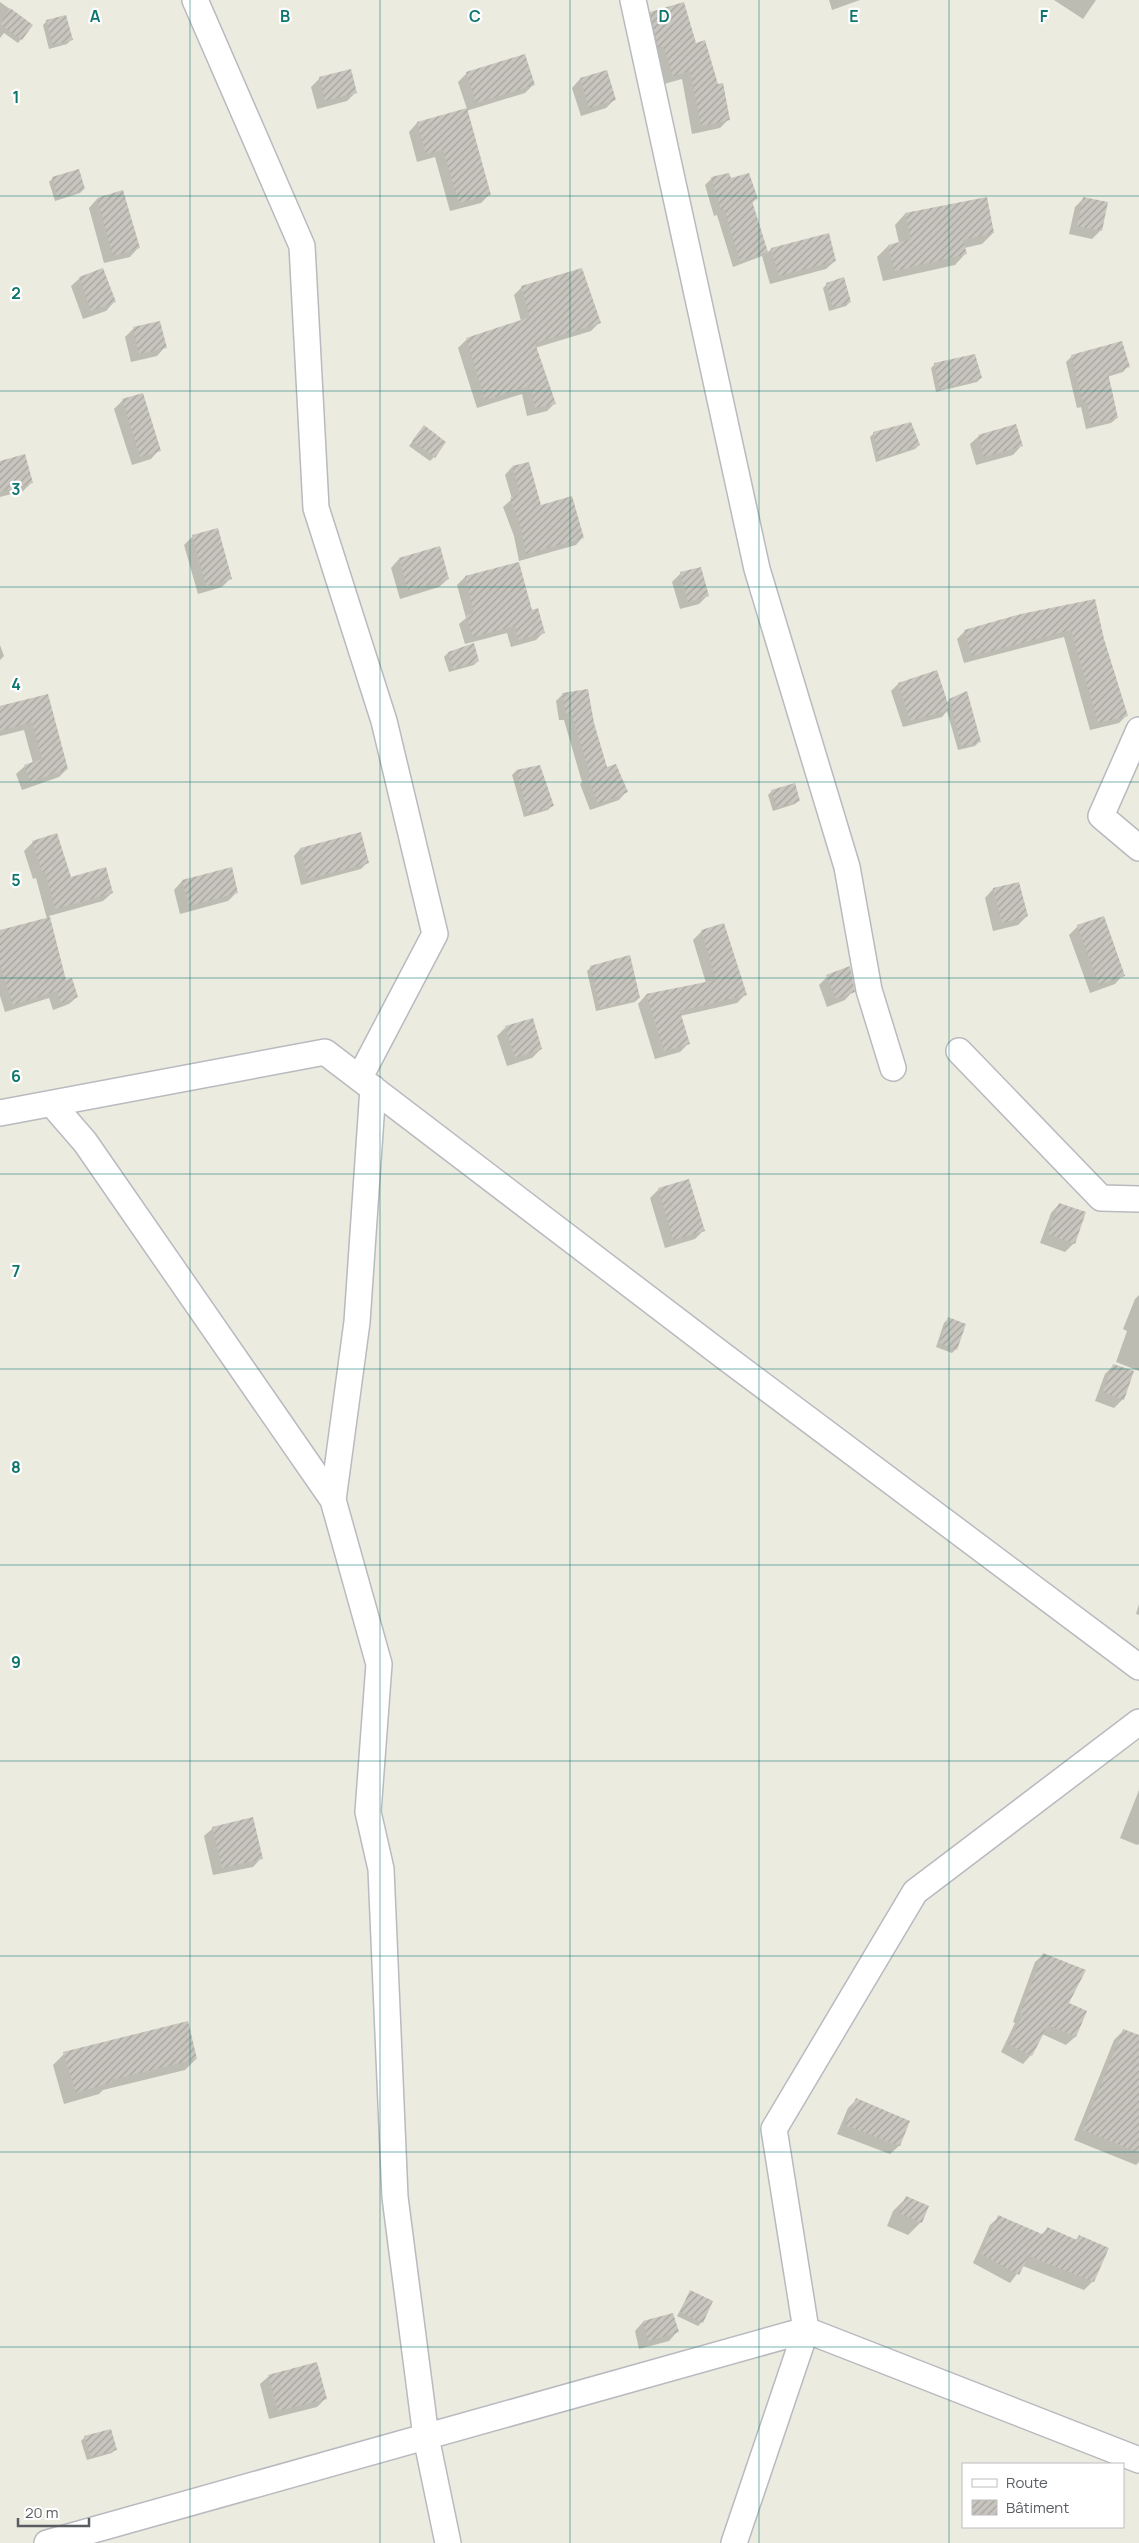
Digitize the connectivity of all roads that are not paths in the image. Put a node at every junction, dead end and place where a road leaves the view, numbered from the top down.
1 (195, 0) edge
2 (633, 0) edge
3 (1139, 730) edge
4 (1139, 848) edge
5 (959, 1051) dead end
6 (893, 1068) dead end
7 (366, 1082) junction
8 (52, 1104) junction
9 (0, 1113) edge
10 (1139, 1199) edge
11 (333, 1500) junction
12 (1139, 1667) edge
13 (1139, 1722) edge
14 (806, 2330) junction
15 (426, 2437) junction
16 (1139, 2460) edge
17 (47, 2543) edge
18 (448, 2543) edge
19 (734, 2543) edge

1 - 7 street
2 - 6 street
3 - 4 street
5 - 10 street
7 - 8 street
7 - 11 street
7 - 12 street
8 - 9 street
8 - 11 street
11 - 15 street
13 - 14 street
14 - 15 street
14 - 16 street
14 - 19 street
15 - 17 street
15 - 18 street

